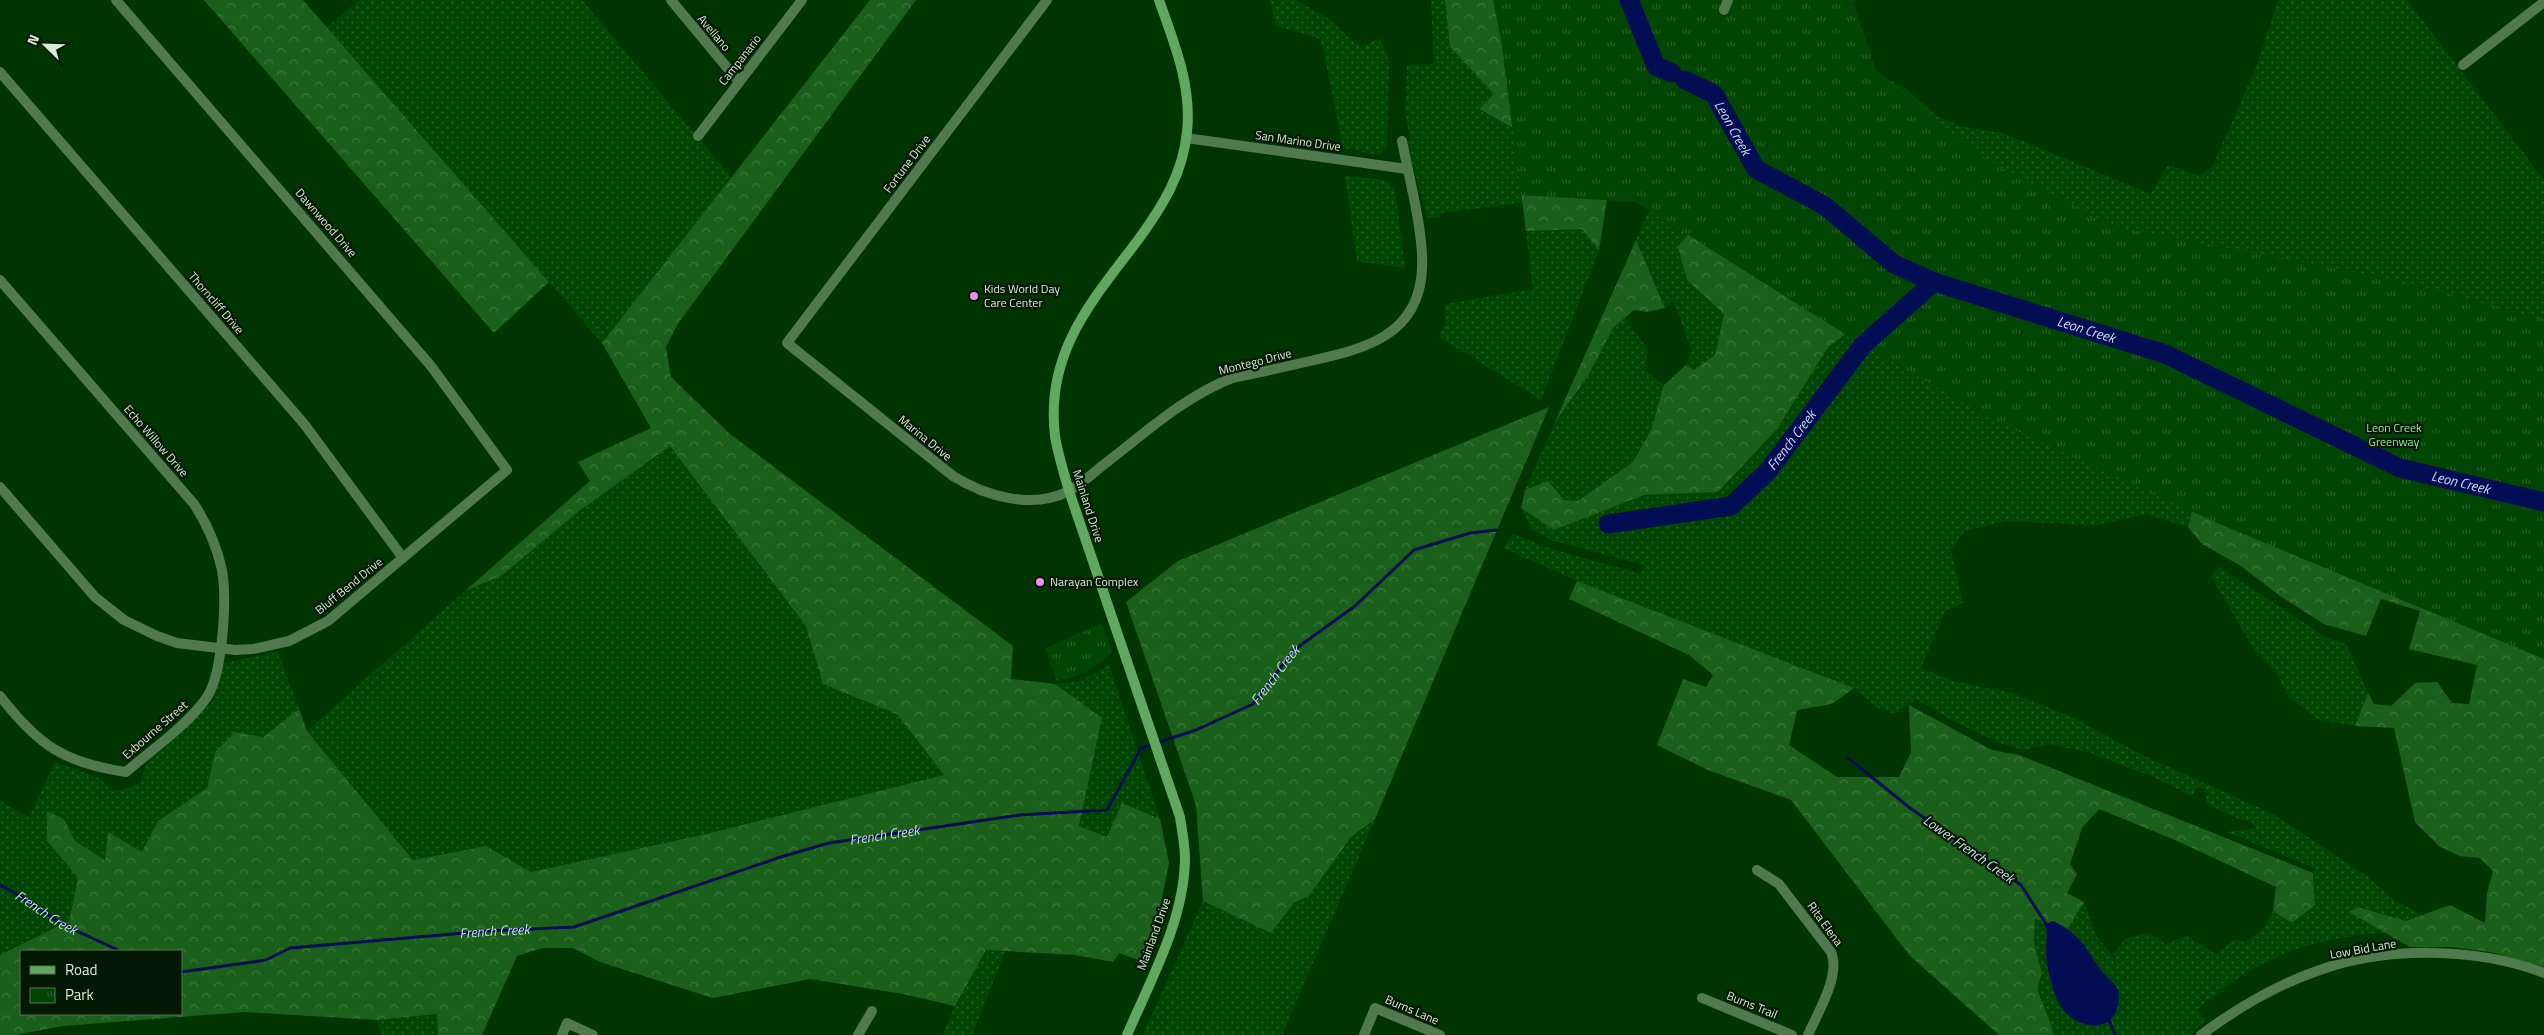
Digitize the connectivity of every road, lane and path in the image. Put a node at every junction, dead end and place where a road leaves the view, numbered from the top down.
1 (116, 0) edge
2 (671, 0) edge
3 (802, 0) edge
4 (1047, 0) edge
5 (1158, 0) edge
6 (1728, 0) edge
7 (2544, 2) edge
8 (1724, 10) dead end
9 (2463, 65) dead end
10 (0, 72) edge
11 (739, 82) junction
12 (698, 136) dead end
13 (1186, 138) junction
14 (1402, 141) dead end
15 (1407, 169) junction
16 (0, 280) edge
17 (787, 343) joint
18 (507, 470) joint
19 (0, 487) edge
20 (1069, 491) junction
21 (403, 558) junction
22 (221, 649) junction
23 (0, 696) edge
24 (1757, 870) dead end
25 (2544, 973) edge
26 (1702, 998) dead end
27 (872, 1012) dead end
28 (562, 1035) edge
29 (593, 1035) edge
30 (858, 1035) edge
31 (1127, 1035) edge
32 (1364, 1035) edge
33 (1440, 1035) edge
34 (1792, 1035) edge
35 (1808, 1035) edge
36 (2201, 1035) edge

1 - 18 street, Dawnwood Drive
2 - 11 street, Avellano
3 - 11 street, Campanario
4 - 17 street, Fortune Drive
5 - 13 main road, Mainland Drive
6 - 8 street
7 - 9 street
10 - 21 street, Thorncliff Drive
11 - 12 street, Campanario
13 - 15 street, San Marino Drive
13 - 20 main road, Mainland Drive
14 - 15 street, Montego Drive
15 - 20 street, Montego Drive
16 - 22 street, Echo Willow Drive
17 - 20 street, Marina Drive
18 - 21 street, Bluff Bend Drive
19 - 22 street, Bluff Bend Drive
20 - 31 main road, Mainland Drive
21 - 22 street, Bluff Bend Drive
22 - 23 street, Exbourne Street
24 - 35 street, Rita Elena
25 - 36 street, Low Bid Lane
26 - 34 street, Burns Trail
27 - 30 street
28 - 29 street
32 - 33 street, Burns Lane

